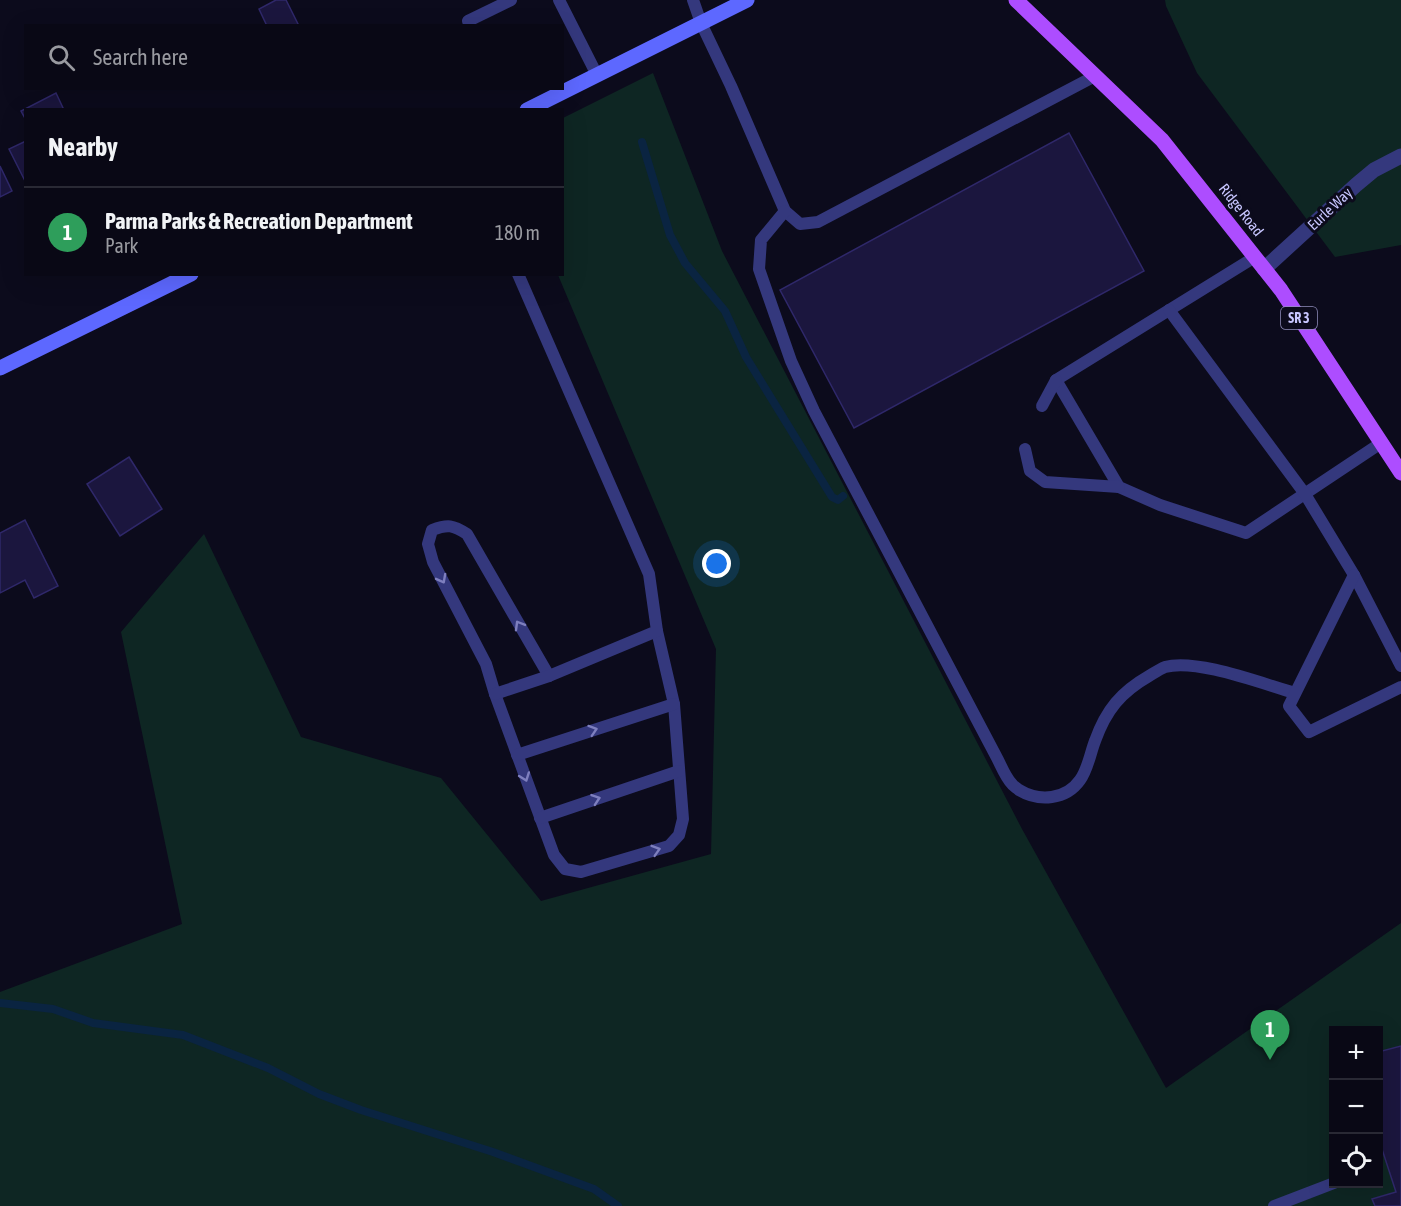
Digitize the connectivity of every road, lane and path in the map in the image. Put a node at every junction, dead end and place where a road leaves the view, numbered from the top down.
1 (511, 0) edge
2 (559, 0) edge
3 (693, 0) edge
4 (747, 0) edge
5 (1016, 0) edge
6 (468, 21) dead end
7 (701, 23) junction
8 (597, 75) junction
9 (1095, 76) junction
10 (531, 108) edge
11 (1401, 156) edge
12 (785, 211) junction
13 (1260, 263) junction
14 (187, 276) edge
15 (519, 276) edge
16 (1169, 310) junction
17 (0, 368) edge
18 (1056, 380) junction
19 (1042, 406) dead end
20 (1381, 443) junction
21 (1025, 449) dead end
22 (1401, 472) edge
23 (1119, 487) junction
24 (1305, 494) junction
25 (1354, 575) junction
26 (657, 631) junction
27 (1401, 666) edge
28 (549, 676) junction
29 (1401, 687) edge
30 (1295, 693) junction
31 (495, 694) junction
32 (674, 704) junction
33 (517, 755) junction
34 (679, 771) junction
35 (540, 818) junction
36 (1329, 1185) edge
37 (1274, 1206) edge

1 - 6 lane
2 - 8 lane
3 - 7 lane
4 - 7 main road
5 - 9 main road, Ridge Road / SR 3
7 - 8 main road
7 - 12 lane
8 - 10 main road
9 - 12 lane
9 - 13 main road, Ridge Road / SR 3
11 - 13 street, Eurle Way
12 - 30 lane
13 - 16 lane
13 - 20 main road, Ridge Road / SR 3
14 - 17 main road
15 - 26 lane
16 - 18 lane
16 - 24 lane
18 - 19 lane
18 - 23 lane
20 - 22 main road, Ridge Road / SR 3
20 - 24 lane
21 - 23 lane
23 - 24 lane
24 - 25 lane
25 - 27 lane
25 - 30 lane
26 - 28 lane
26 - 32 lane
28 - 31 lane
28 -> 31 lane
29 - 30 lane
31 - 33 lane
33 -> 32 lane
32 - 34 lane
33 -> 35 lane
35 -> 34 lane
35 -> 34 lane
36 - 37 lane

